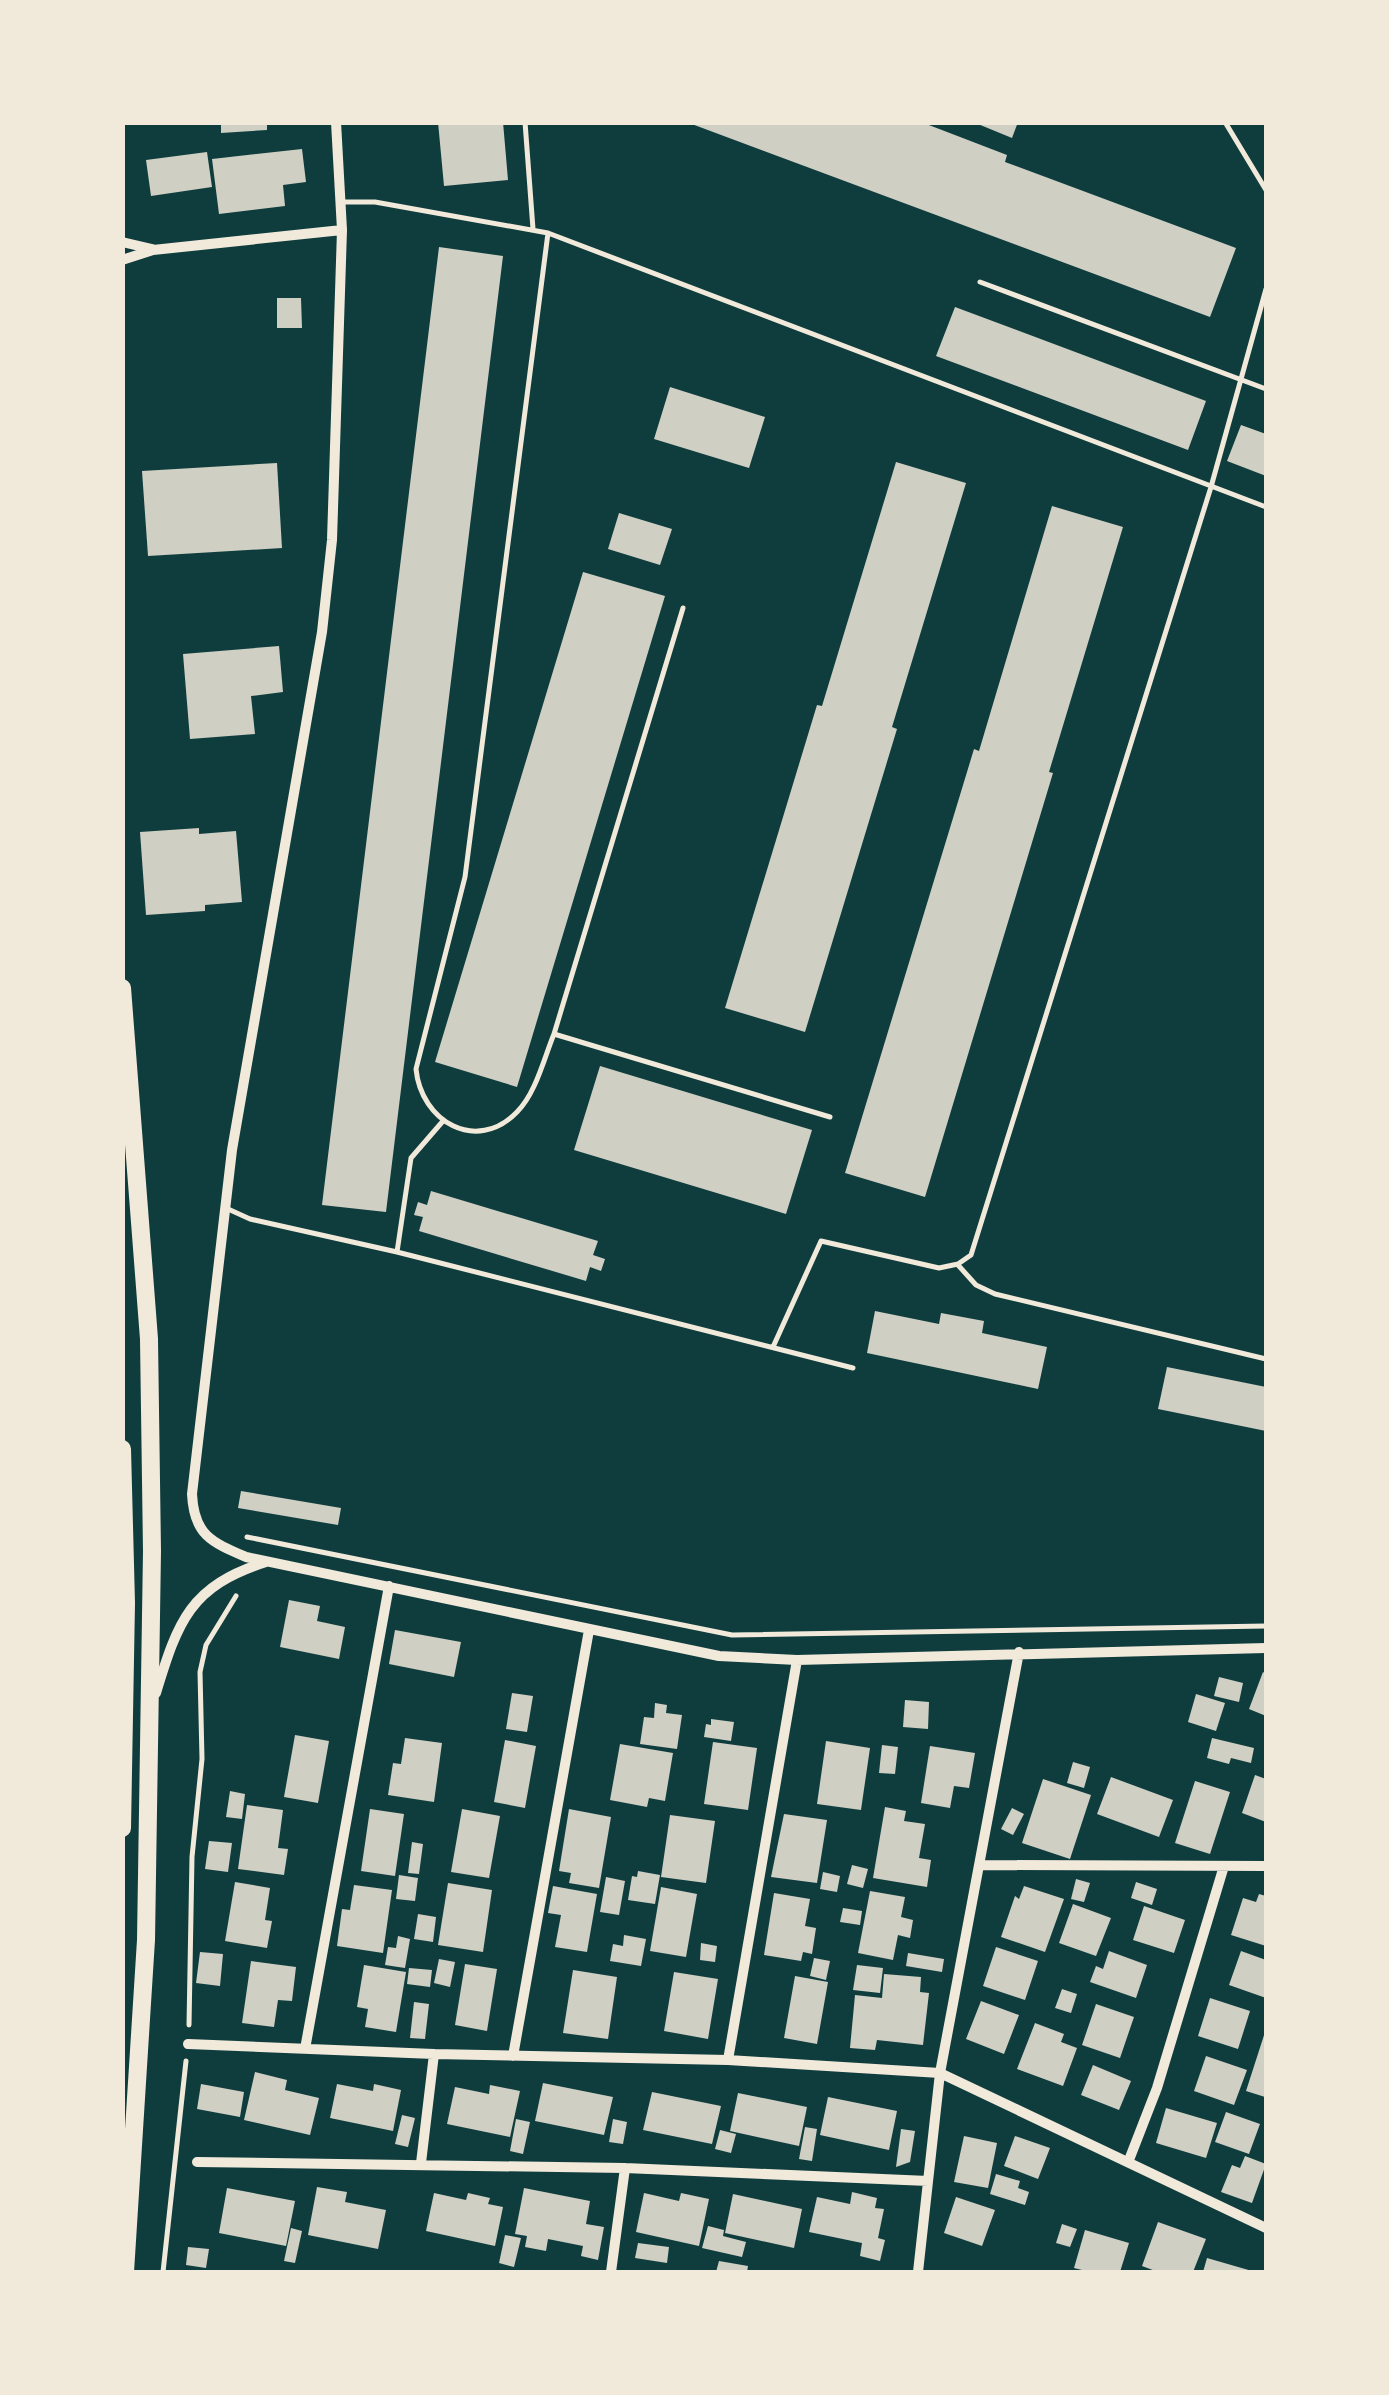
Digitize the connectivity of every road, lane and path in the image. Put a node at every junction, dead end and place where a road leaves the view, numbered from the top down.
1 (336, 122) edge
2 (525, 122) edge
3 (1224, 122) edge
4 (1266, 190) edge
5 (342, 202) junction
6 (342, 230) junction
7 (534, 230) junction
8 (548, 233) junction
9 (122, 242) edge
10 (153, 250) junction
11 (122, 260) edge
12 (980, 282) dead end
13 (1266, 289) edge
14 (1241, 379) junction
15 (1266, 389) edge
16 (1211, 486) junction
17 (1266, 506) edge
18 (683, 608) dead end
19 (122, 988) edge
20 (554, 1034) junction
21 (830, 1117) dead end
22 (443, 1121) junction
23 (225, 1208) junction
24 (397, 1252) junction
25 (958, 1264) junction
26 (773, 1347) junction
27 (1266, 1359) edge
28 (854, 1368) dead end
29 (122, 1450) edge
30 (246, 1563) junction
31 (389, 1586) junction
32 (1266, 1626) edge
33 (589, 1630) junction
34 (1266, 1648) edge
35 (1019, 1652) junction
36 (797, 1660) junction
37 (151, 1708) junction
38 (122, 1828) edge
39 (981, 1865) junction
40 (1224, 1866) junction
41 (1266, 1866) edge
42 (188, 2044) junction
43 (305, 2049) junction
44 (434, 2054) junction
45 (513, 2056) junction
46 (728, 2060) junction
47 (940, 2073) junction
48 (1130, 2160) junction
49 (196, 2162) dead end
50 (421, 2163) junction
51 (625, 2168) junction
52 (928, 2181) junction
53 (1266, 2228) edge
54 (125, 2272) edge
55 (163, 2272) edge
56 (612, 2272) edge
57 (918, 2272) edge

1 - 5 street
2 - 7 lane
3 - 4 lane
5 - 6 street
5 - 7 lane
6 - 10 street
6 - 23 street
7 - 8 lane
8 - 16 lane
8 - 22 lane
9 - 10 street
10 - 11 street
12 - 14 lane
13 - 14 lane
14 - 15 lane
14 - 16 lane
16 - 17 lane
16 - 25 lane
18 - 20 lane
19 - 37 main road
20 - 21 lane
20 - 22 lane
22 - 24 lane
23 - 24 lane
23 - 30 street
24 - 26 lane
25 - 26 lane
25 - 27 lane
26 - 28 lane
29 - 38 main road
30 - 31 street
30 - 32 path
30 - 37 street
30 - 42 path
31 - 33 street
31 - 43 street
33 - 36 street
33 - 45 street
34 - 35 street
35 - 36 street
35 - 39 street
36 - 46 street
37 - 54 main road
39 - 40 street
39 - 47 street
40 - 41 street
40 - 48 street
42 - 43 street
42 - 55 path
43 - 44 street
44 - 45 street
44 - 50 street
45 - 46 street
46 - 47 street
47 - 48 street
47 - 52 street
48 - 53 street
49 - 50 street
50 - 51 street
51 - 52 street
51 - 56 street
52 - 57 street

